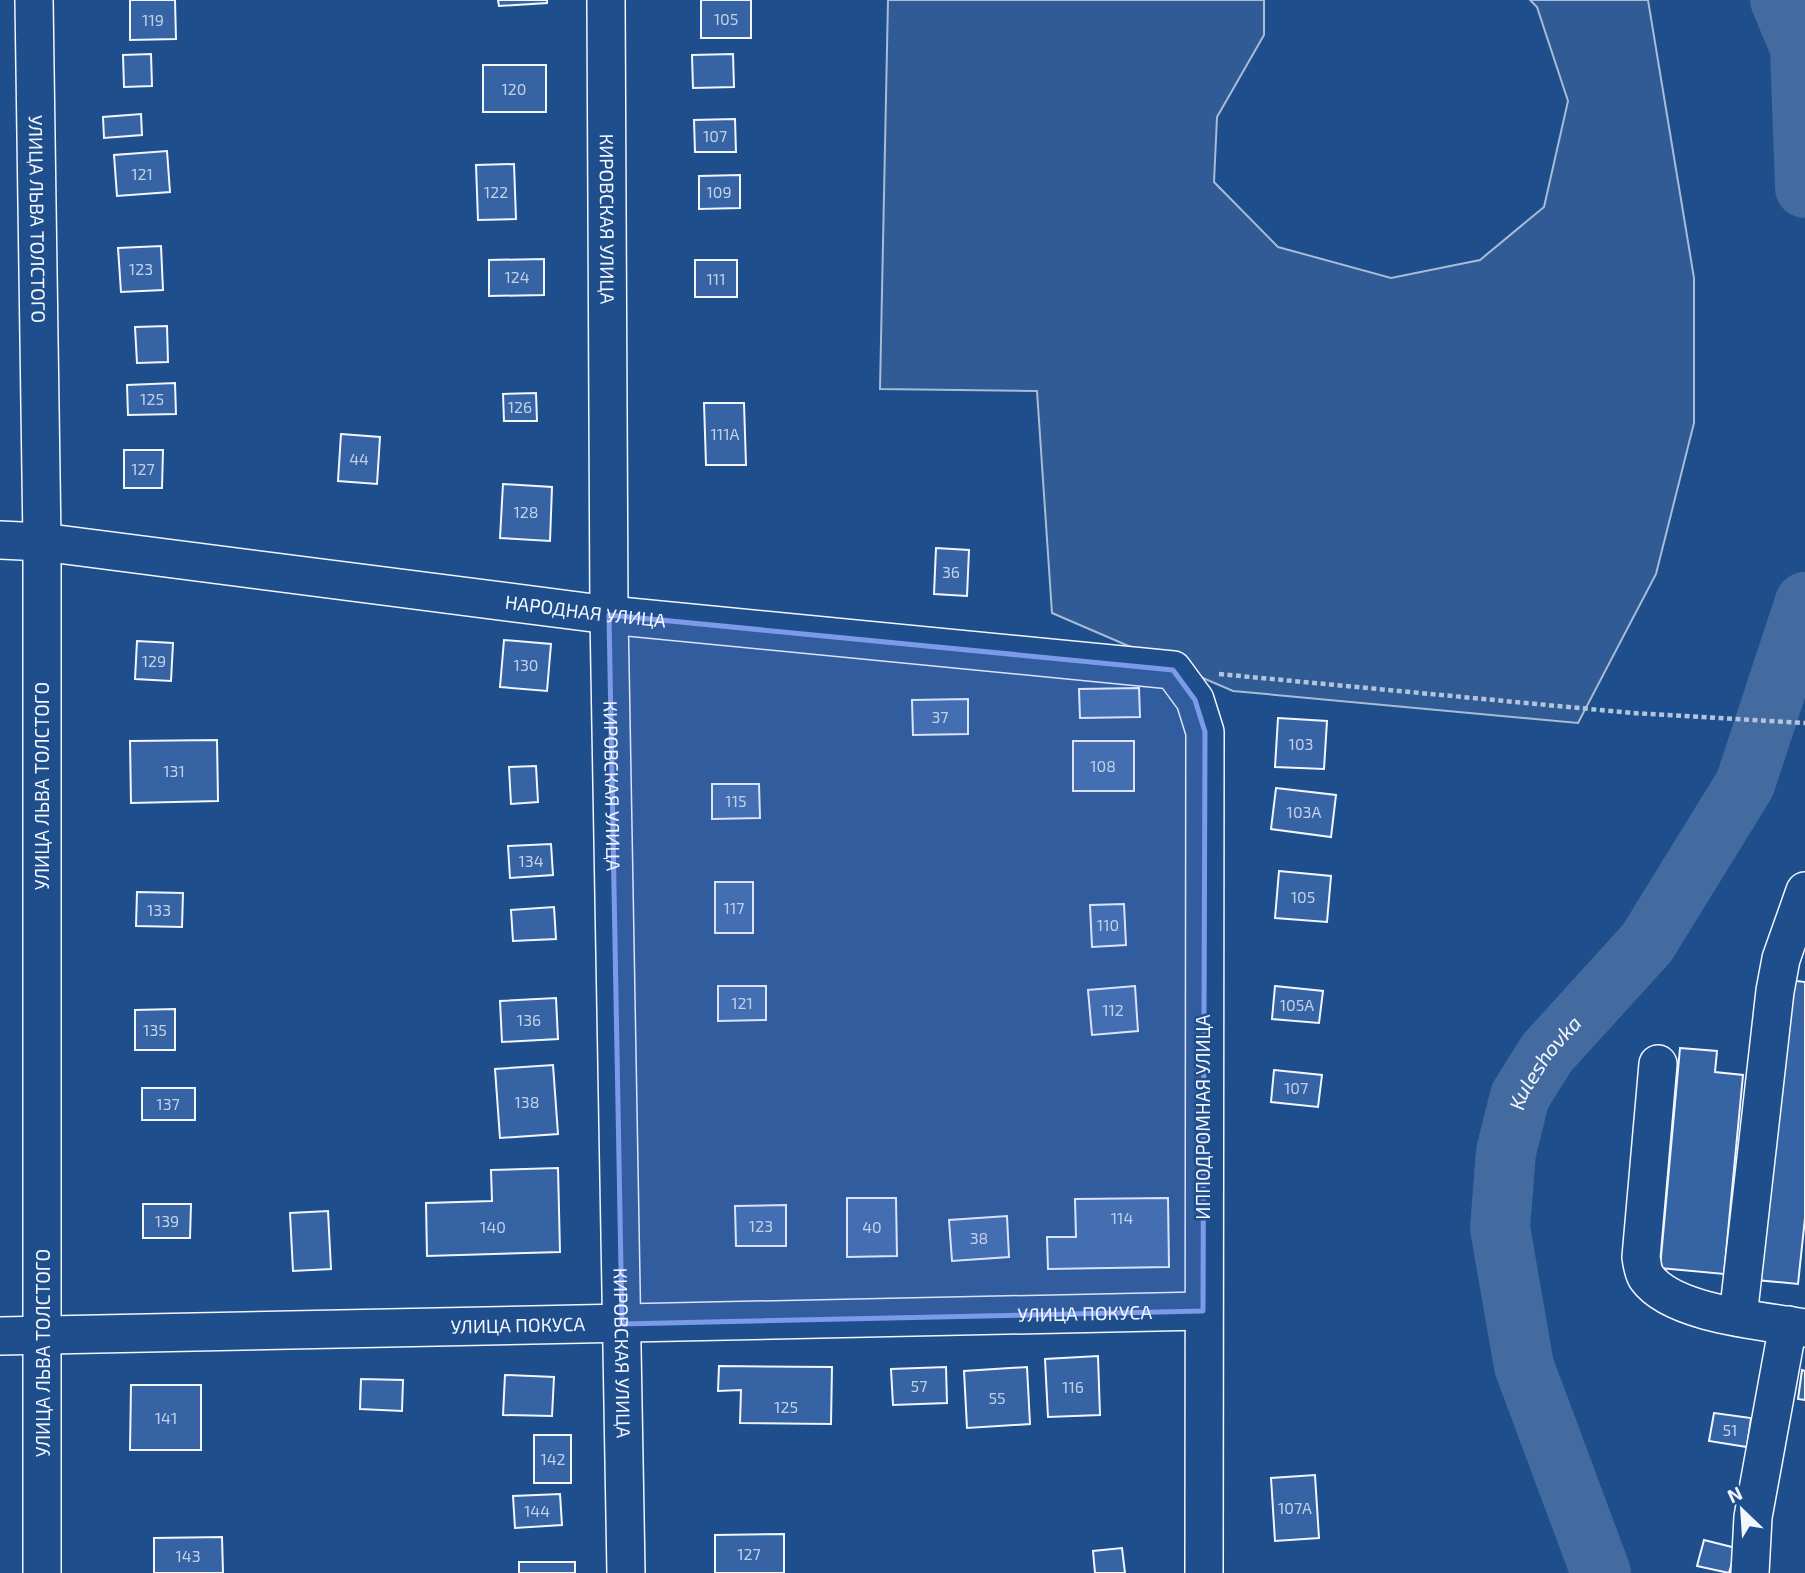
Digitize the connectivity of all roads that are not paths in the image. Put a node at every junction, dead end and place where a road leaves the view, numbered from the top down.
1 (33, 0) edge
2 (606, 0) edge
3 (0, 540) edge
4 (42, 542) junction
5 (609, 615) junction
6 (1173, 670) joint
7 (1805, 891) edge
8 (1658, 1064) dead end
9 (1203, 1311) junction
10 (1738, 1317) junction
11 (622, 1324) junction
12 (1797, 1327) edge
13 (43, 1335) junction
14 (0, 1336) edge
15 (43, 1573) edge
16 (626, 1573) edge
17 (1204, 1573) edge
18 (1750, 1573) edge

1 - 4 street, УЛИЦА ЛЬВА ТОЛСТОГО
2 - 5 street, КИРОВСКАЯ УЛИЦА
3 - 4 street, НАРОДНАЯ УЛИЦА
4 - 5 street, НАРОДНАЯ УЛИЦА
4 - 13 street, УЛИЦА ЛЬВА ТОЛСТОГО
5 - 6 street, НАРОДНАЯ УЛИЦА
5 - 11 street, КИРОВСКАЯ УЛИЦА
6 - 9 street, ИППОДРОМНАЯ УЛИЦА
7 - 10 street
8 - 10 street
9 - 11 street, УЛИЦА ПОКУСА
9 - 17 street, ИППОДРОМНАЯ УЛИЦА
10 - 12 street
11 - 13 street, УЛИЦА ПОКУСА
11 - 16 street, КИРОВСКАЯ УЛИЦА
12 - 18 street
13 - 14 street, УЛИЦА ПОКУСА
13 - 15 street, УЛИЦА ЛЬВА ТОЛСТОГО

